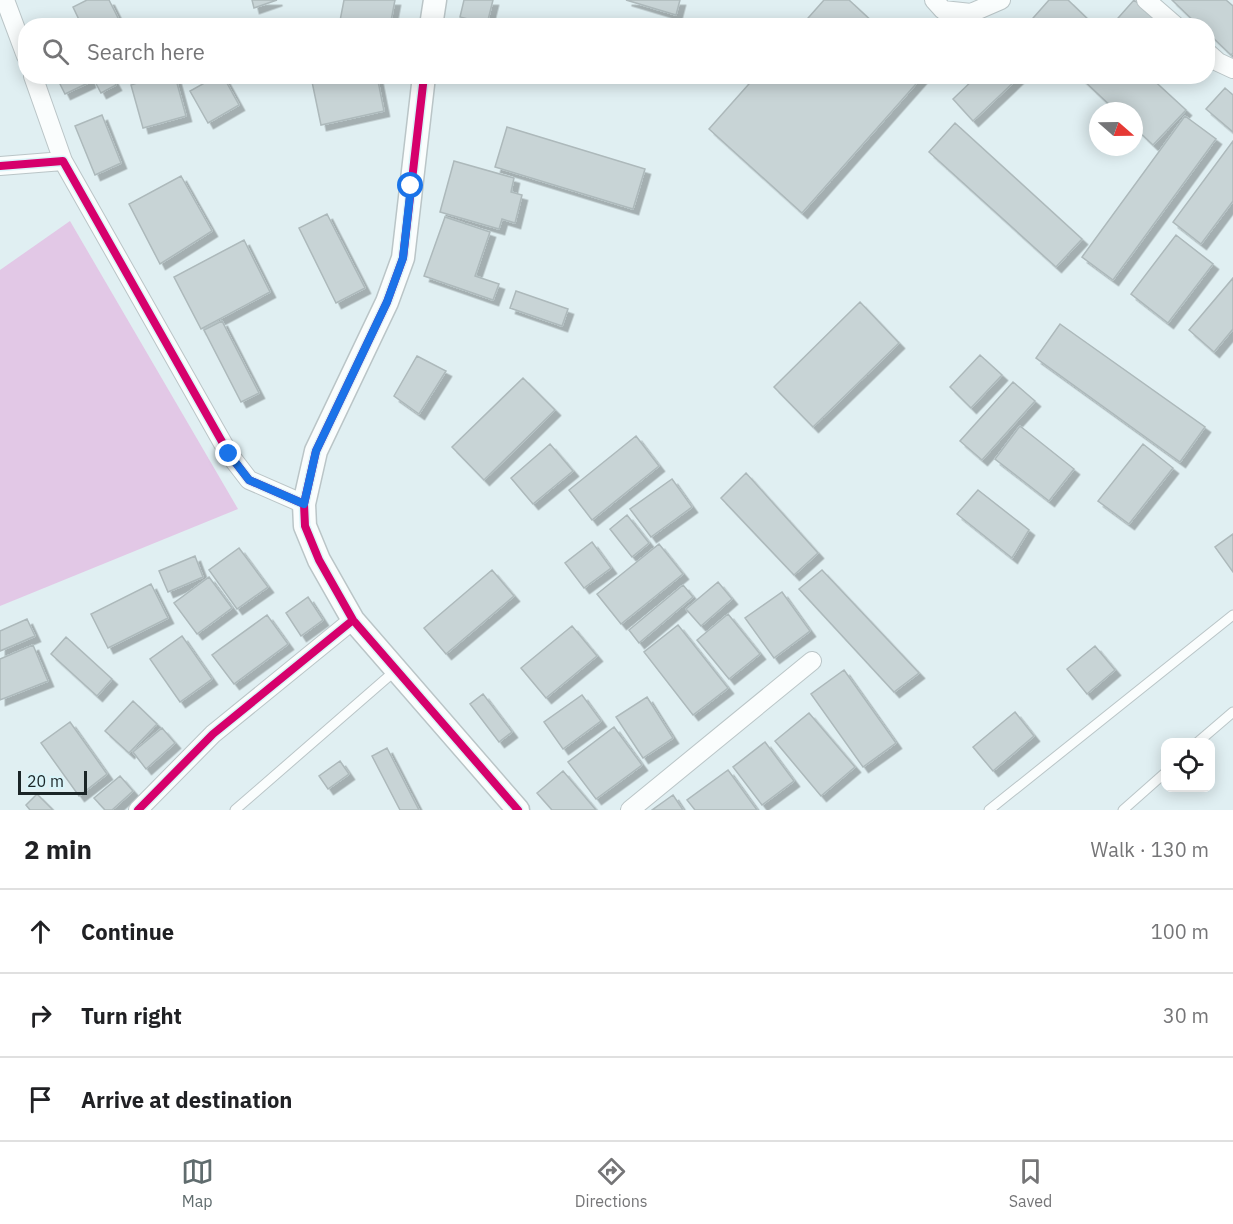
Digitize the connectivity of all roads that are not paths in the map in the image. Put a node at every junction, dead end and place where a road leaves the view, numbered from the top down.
1 (5, 0) edge
2 (435, 0) edge
3 (934, 0) edge
4 (1001, 0) edge
5 (1146, 0) edge
6 (432, 18) edge
7 (1167, 18) edge
8 (18, 35) edge
9 (1215, 59) edge
10 (1233, 69) edge
11 (36, 84) edge
12 (423, 84) edge
13 (63, 161) junction
14 (0, 166) edge
15 (304, 504) junction
16 (1233, 615) edge
17 (353, 620) junction
18 (812, 661) dead end
19 (397, 670) junction
20 (1233, 712) edge
21 (1203, 738) edge
22 (1161, 776) edge
23 (138, 810) edge
24 (235, 810) edge
25 (518, 810) edge
26 (630, 810) edge
27 (988, 810) edge
28 (1123, 810) edge

1 - 8 street
2 - 6 street
3 - 4 street
5 - 7 street
9 - 10 street
11 - 13 street
12 - 15 street
13 - 14 street
13 - 15 street
15 - 17 street
16 - 27 lane
17 - 19 street
17 - 23 street
18 - 26 street
19 - 24 lane
19 - 25 street
20 - 21 lane
22 - 28 lane

